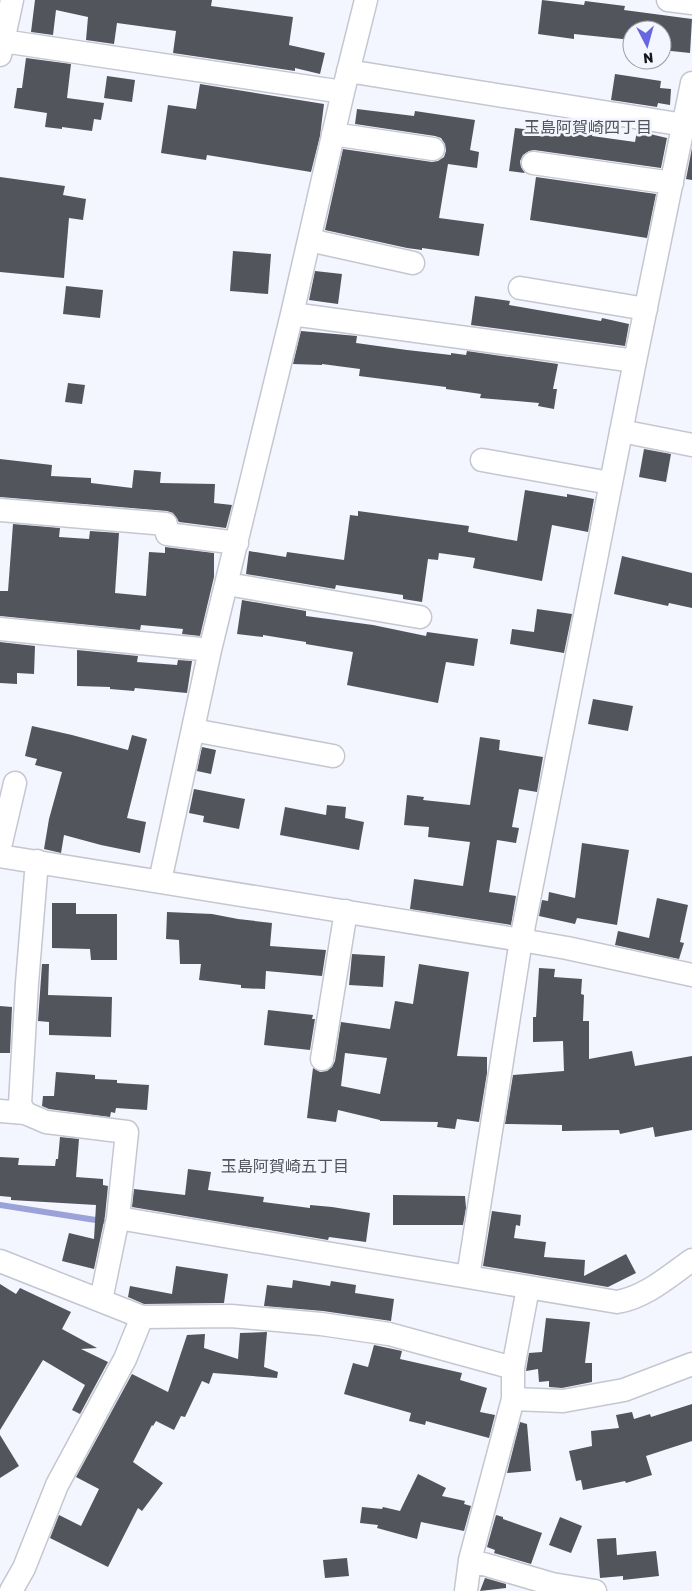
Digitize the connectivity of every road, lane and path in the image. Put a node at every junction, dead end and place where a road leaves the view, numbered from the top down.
1 (12, 0) edge
2 (366, 0) edge
3 (668, 0) edge
4 (692, 3) edge
5 (2, 48) edge
6 (345, 82) junction
7 (692, 83) edge
8 (684, 125) junction
9 (333, 134) junction
10 (433, 149) dead end
11 (533, 163) dead end
12 (672, 183) junction
13 (309, 240) junction
14 (413, 263) dead end
15 (520, 288) dead end
16 (646, 309) junction
17 (292, 314) junction
18 (635, 361) junction
19 (621, 432) junction
20 (692, 445) edge
21 (482, 460) dead end
22 (610, 483) junction
23 (0, 510) edge
24 (237, 544) junction
25 (227, 584) junction
26 (420, 617) dead end
27 (0, 629) edge
28 (210, 650) junction
29 (193, 730) junction
30 (333, 756) dead end
31 (15, 783) dead end
32 (0, 847) edge
33 (0, 856) edge
34 (37, 861) junction
35 (160, 881) junction
36 (346, 911) junction
37 (522, 940) junction
38 (692, 975) edge
39 (322, 1059) dead end
40 (0, 1110) edge
41 (25, 1114) junction
42 (118, 1218) junction
43 (692, 1260) edge
44 (0, 1261) edge
45 (468, 1277) junction
46 (527, 1294) junction
47 (101, 1300) junction
48 (142, 1317) junction
49 (692, 1364) edge
50 (513, 1368) junction
51 (514, 1399) junction
52 (470, 1560) junction
53 (11, 1591) edge
54 (466, 1591) edge
55 (595, 1591) edge

1 - 5 street
2 - 6 street
3 - 4 street
5 - 6 street
6 - 8 street
6 - 9 street
7 - 8 street
8 - 12 street
9 - 10 street
9 - 13 street
11 - 12 street
12 - 16 street
13 - 14 street
13 - 17 street
15 - 16 street
16 - 18 street
17 - 18 street
17 - 24 street
18 - 19 street
19 - 20 street
19 - 22 street
21 - 22 street
22 - 37 street
23 - 24 street
24 - 25 street
25 - 26 street
25 - 28 street
27 - 28 street
28 - 29 street
29 - 30 street
29 - 35 street
31 - 32 street
33 - 34 street
34 - 35 street
34 - 41 street
35 - 36 street
36 - 37 street
36 - 39 street
37 - 38 street
37 - 45 street
40 - 41 street
41 - 42 street
42 - 45 street
42 - 47 street
43 - 46 street
44 - 47 street
45 - 46 street
46 - 50 street
47 - 48 street
48 - 50 street
48 - 53 street
49 - 51 street
50 - 51 street
51 - 52 street
52 - 54 street
52 - 55 street

